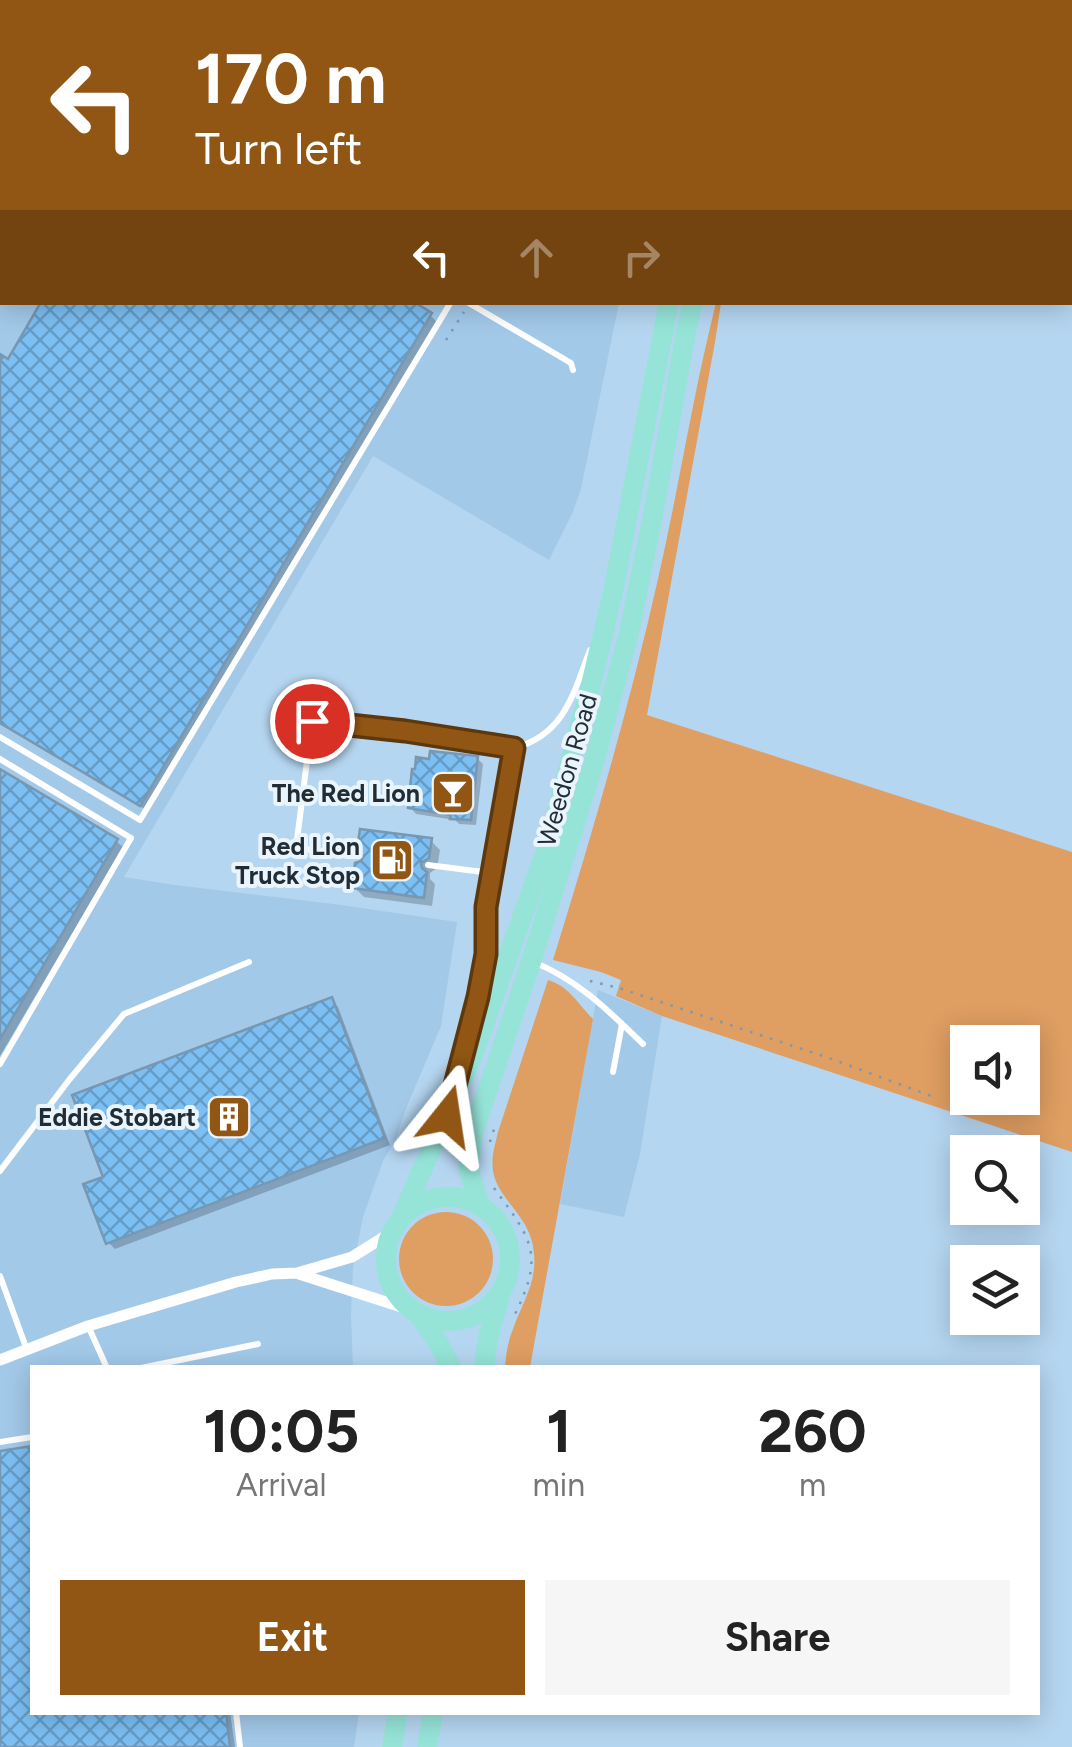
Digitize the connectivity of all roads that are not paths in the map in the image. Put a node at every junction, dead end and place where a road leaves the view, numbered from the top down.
1 (449, 305) edge
2 (472, 305) edge
3 (668, 305) edge
4 (693, 305) edge
5 (573, 370) dead end
6 (612, 592) junction
7 (0, 737) edge
8 (514, 748) junction
9 (0, 759) edge
10 (356, 856) dead end
11 (428, 865) dead end
12 (491, 873) junction
13 (250, 962) dead end
14 (531, 962) junction
15 (622, 1024) junction
16 (644, 1044) dead end
17 (0, 1064) edge
18 (614, 1072) dead end
19 (447, 1116) junction
20 (0, 1171) edge
21 (480, 1204) junction
22 (397, 1225) junction
23 (297, 1273) junction
24 (0, 1276) edge
25 (501, 1292) junction
26 (416, 1312) junction
27 (88, 1326) junction
28 (258, 1344) dead end
29 (28, 1350) junction
30 (0, 1360) edge
31 (106, 1365) edge
32 (156, 1365) edge
33 (450, 1365) edge
34 (484, 1365) edge
35 (30, 1438) edge
36 (0, 1442) edge
37 (236, 1715) edge
38 (397, 1715) edge
39 (432, 1715) edge
40 (240, 1747) edge
41 (392, 1747) edge
42 (427, 1747) edge

1 - 7 lane
2 - 5 lane
3 - 6 highway, Weedon Road
4 - 14 highway, Weedon Road
6 - 8 lane
6 - 19 highway, Weedon Road
8 - 10 lane
8 - 12 lane
9 - 17 lane
11 - 12 lane
12 - 19 lane
13 - 20 lane
14 - 15 lane
14 - 21 highway, Weedon Road
15 - 16 lane
15 - 18 lane
19 - 22 highway, Weedon Road
21 - 22 highway
21 - 25 highway
22 - 23 street
22 - 26 highway
23 - 26 street
23 - 27 street
24 - 29 lane
25 - 26 highway
25 - 34 highway
26 - 33 highway
27 - 29 street
27 - 31 lane
28 - 32 lane
29 - 30 street
35 - 36 lane
37 - 40 lane
38 - 41 highway
39 - 42 highway

